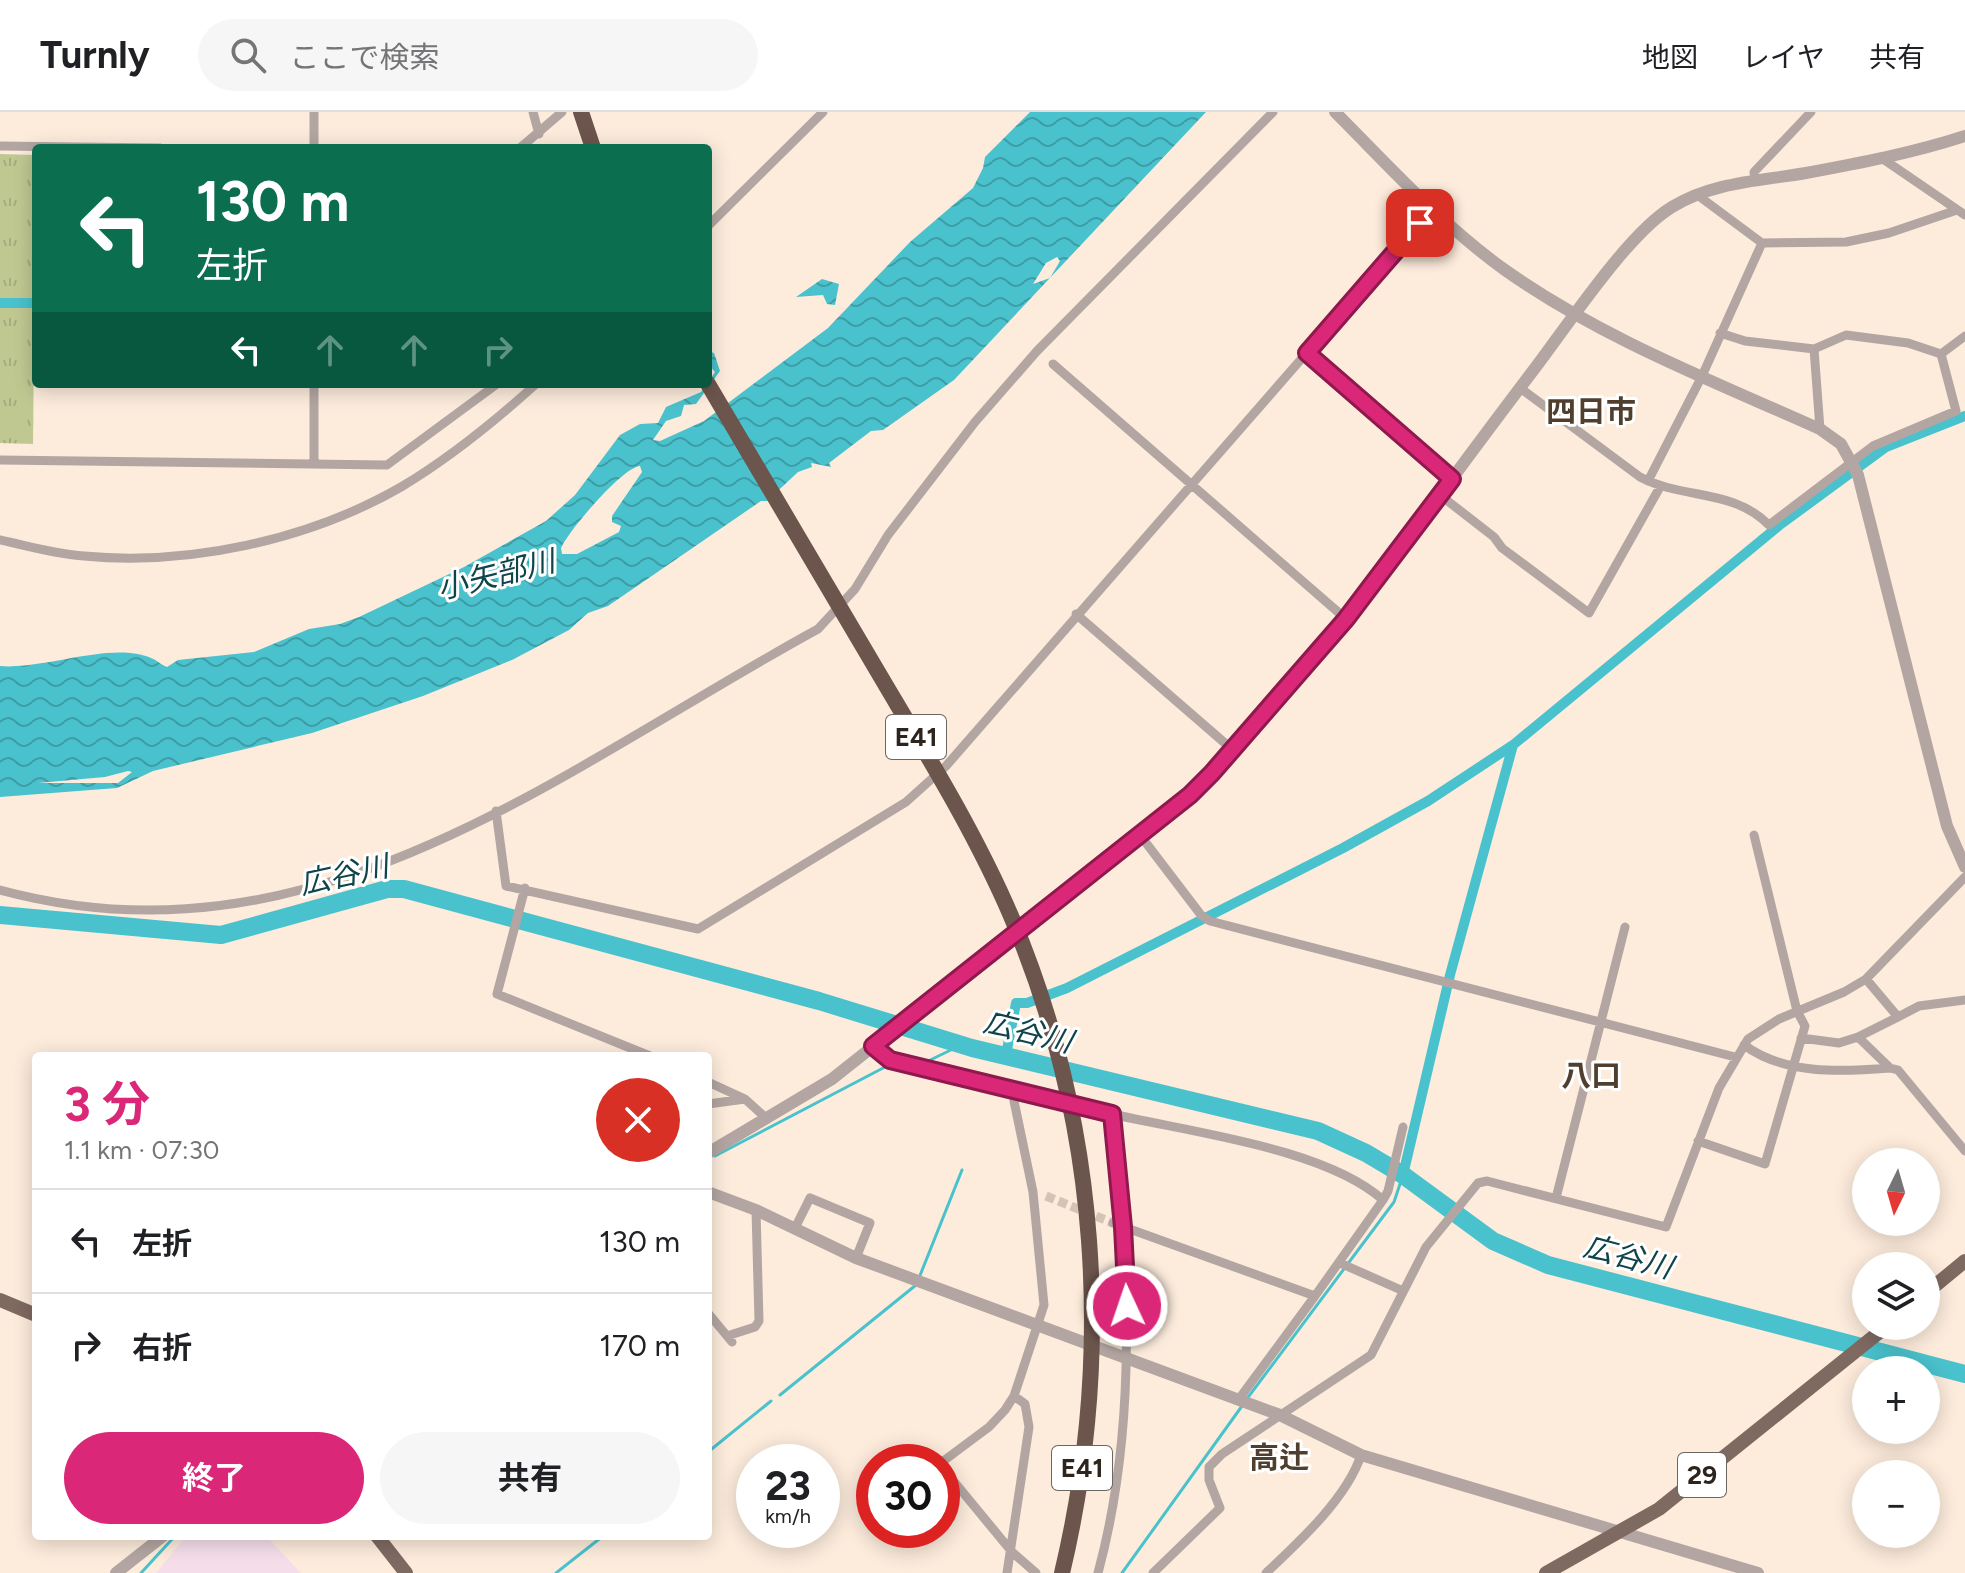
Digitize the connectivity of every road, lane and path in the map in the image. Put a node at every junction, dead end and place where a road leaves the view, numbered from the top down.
1 (314, 112) edge
2 (533, 112) edge
3 (562, 112) edge
4 (823, 112) edge
5 (1273, 112) edge
6 (1335, 112) edge
7 (1811, 112) edge
8 (582, 115) edge
9 (539, 134) junction
10 (1965, 136) edge
11 (314, 144) edge
12 (525, 144) edge
13 (592, 144) edge
14 (0, 146) edge
15 (32, 146) edge
16 (1883, 159) junction
17 (1755, 180) junction
18 (1696, 194) junction
19 (1961, 213) edge
20 (712, 222) edge
21 (1420, 223) dead end
22 (1762, 243) junction
23 (1575, 316) junction
24 (1720, 333) junction
25 (1965, 336) edge
26 (1814, 349) junction
27 (1307, 353) junction
28 (1941, 354) junction
29 (1053, 364) dead end
30 (1702, 376) junction
31 (314, 388) edge
32 (492, 388) edge
33 (532, 388) edge
34 (710, 388) edge
35 (1520, 388) junction
36 (1820, 429) junction
37 (0, 460) edge
38 (314, 463) junction
39 (1854, 466) junction
40 (1452, 479) junction
41 (1648, 481) junction
42 (1192, 485) junction
43 (1660, 487) junction
44 (1440, 495) junction
45 (0, 540) edge
46 (1076, 614) junction
47 (1346, 619) junction
48 (1234, 751) junction
49 (496, 811) junction
50 (1140, 835) junction
51 (1754, 835) dead end
52 (1965, 867) edge
53 (1965, 877) edge
54 (525, 888) junction
55 (0, 890) edge
56 (1625, 927) dead end
57 (1866, 979) junction
58 (1965, 1000) edge
59 (1797, 1011) junction
60 (1898, 1017) junction
61 (1600, 1022) junction
62 (1858, 1037) junction
63 (1801, 1038) junction
64 (877, 1043) junction
65 (1744, 1045) junction
66 (640, 1052) edge
67 (1735, 1057) junction
68 (1795, 1063) junction
69 (1890, 1068) junction
70 (712, 1084) edge
71 (1016, 1091) junction
72 (745, 1099) junction
73 (712, 1103) edge
74 (1112, 1114) junction
75 (767, 1119) junction
76 (1403, 1127) dead end
77 (1698, 1141) junction
78 (712, 1151) edge
79 (1965, 1151) edge
80 (1033, 1192) junction
81 (712, 1194) edge
82 (1046, 1196) tunnel mouth
83 (1556, 1198) junction
84 (1383, 1200) junction
85 (756, 1210) junction
86 (1113, 1223) tunnel mouth
87 (1123, 1227) junction
88 (795, 1228) junction
89 (856, 1258) junction
90 (1965, 1261) edge
91 (1340, 1263) junction
92 (1940, 1282) edge
93 (1401, 1290) junction
94 (1315, 1296) junction
95 (0, 1300) edge
96 (32, 1313) edge
97 (712, 1318) edge
98 (1037, 1326) junction
99 (1870, 1340) edge
100 (1129, 1358) junction
101 (1014, 1396) junction
102 (1245, 1401) junction
103 (1280, 1415) junction
104 (960, 1450) edge
105 (1361, 1455) junction
106 (960, 1487) edge
107 (1624, 1532) junction
108 (158, 1540) edge
109 (380, 1540) edge
110 (1012, 1552) junction
111 (116, 1573) edge
112 (406, 1573) edge
113 (1007, 1573) edge
114 (1036, 1573) edge
115 (1062, 1573) edge
116 (1098, 1573) edge
117 (1153, 1573) edge
118 (1266, 1573) edge
119 (1546, 1573) edge
120 (1758, 1573) edge

1 - 11 street
2 - 9 street
3 - 9 street
4 - 20 street
5 - 49 street
6 - 23 street
7 - 17 street
8 - 13 highway
9 - 12 street
10 - 16 street
14 - 15 street
16 - 17 street
16 - 19 street
17 - 18 street
18 - 22 street
18 - 23 street
19 - 22 street
21 - 27 street
22 - 24 street
23 - 30 street
23 - 35 street
24 - 26 street
24 - 30 street
25 - 28 street
26 - 28 street
26 - 36 street
27 - 40 street
27 - 42 street
28 - 39 street
29 - 42 street
30 - 36 street
30 - 41 street
31 - 38 street
32 - 38 street
33 - 45 street
34 - 115 highway, E41
35 - 40 street
35 - 41 street
36 - 39 street
37 - 38 street
39 - 43 street
39 - 52 street
40 - 44 street
41 - 43 street
42 - 46 street
42 - 47 street
43 - 44 street
44 - 47 street
46 - 48 street
46 - 54 street
47 - 48 street
48 - 50 street
49 - 54 street
49 - 55 street
50 - 61 street
50 - 64 street
51 - 59 street
53 - 57 street
54 - 66 street
56 - 61 street
57 - 59 street
57 - 60 street
58 - 60 street
59 - 63 street
59 - 65 street
60 - 62 street
61 - 67 street
61 - 83 street
62 - 63 street
62 - 69 street
63 - 68 street
64 - 71 street
64 - 75 street
65 - 67 street
65 - 68 street
67 - 77 street
68 - 69 street
68 - 77 street
69 - 79 street
70 - 72 street
71 - 74 street
71 - 80 street
72 - 73 street
72 - 75 street
74 - 84 street
74 - 87 street
75 - 78 street
76 - 84 street
77 - 83 street
80 - 82 street
80 - 98 street
81 - 85 street
83 - 93 street
84 - 91 street
85 - 88 street
85 - 97 street
86 - 87 street
87 - 94 street
87 - 100 street
88 - 89 street
88 - 89 street
89 - 98 street
90 - 92 main road
91 - 93 street
91 - 94 street
93 - 103 street
94 - 102 street
95 - 96 main road
98 - 100 street
98 - 101 street
99 - 107 main road, 29
100 - 102 street
100 - 116 street
101 - 104 street
101 - 110 street
102 - 103 street
103 - 105 street
103 - 117 street
105 - 107 street
105 - 118 street
106 - 110 street
107 - 119 main road, 29
107 - 120 street
108 - 111 street
109 - 112 main road
110 - 113 street
110 - 114 street

